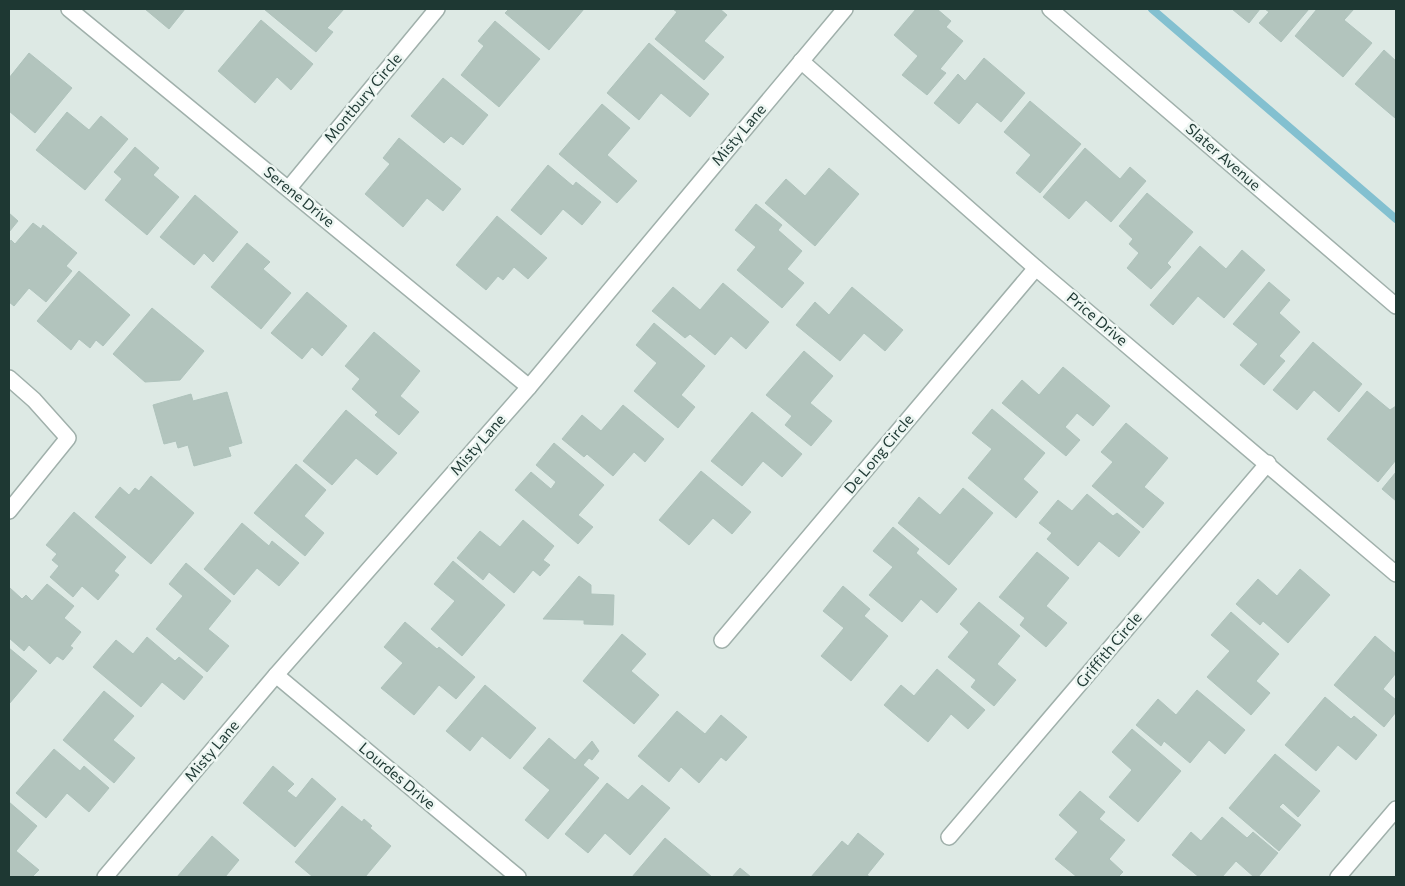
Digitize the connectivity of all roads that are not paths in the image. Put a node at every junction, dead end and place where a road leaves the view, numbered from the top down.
1 (69, 9) edge
2 (437, 9) edge
3 (845, 9) edge
4 (1050, 9) edge
5 (801, 61) junction
6 (288, 188) junction
7 (1036, 268) junction
8 (1396, 306) edge
9 (9, 378) edge
10 (529, 387) junction
11 (1268, 463) junction
12 (9, 512) edge
13 (1396, 574) edge
14 (722, 640) dead end
15 (276, 675) junction
16 (1396, 809) edge
17 (949, 837) dead end
18 (105, 877) edge
19 (518, 877) edge
20 (1338, 877) edge

1 - 6 street, Serene Drive
2 - 6 street, Montbury Circle
3 - 5 street, Misty Lane
4 - 8 street, Slater Avenue
5 - 7 street, Price Drive
5 - 10 street, Misty Lane
6 - 10 street, Serene Drive
7 - 11 street, Price Drive
7 - 14 street, De Long Circle
9 - 12 street
10 - 15 street, Misty Lane
11 - 13 street, Price Drive
11 - 17 street, Griffith Circle
15 - 18 street, Misty Lane
15 - 19 street, Lourdes Drive
16 - 20 street

